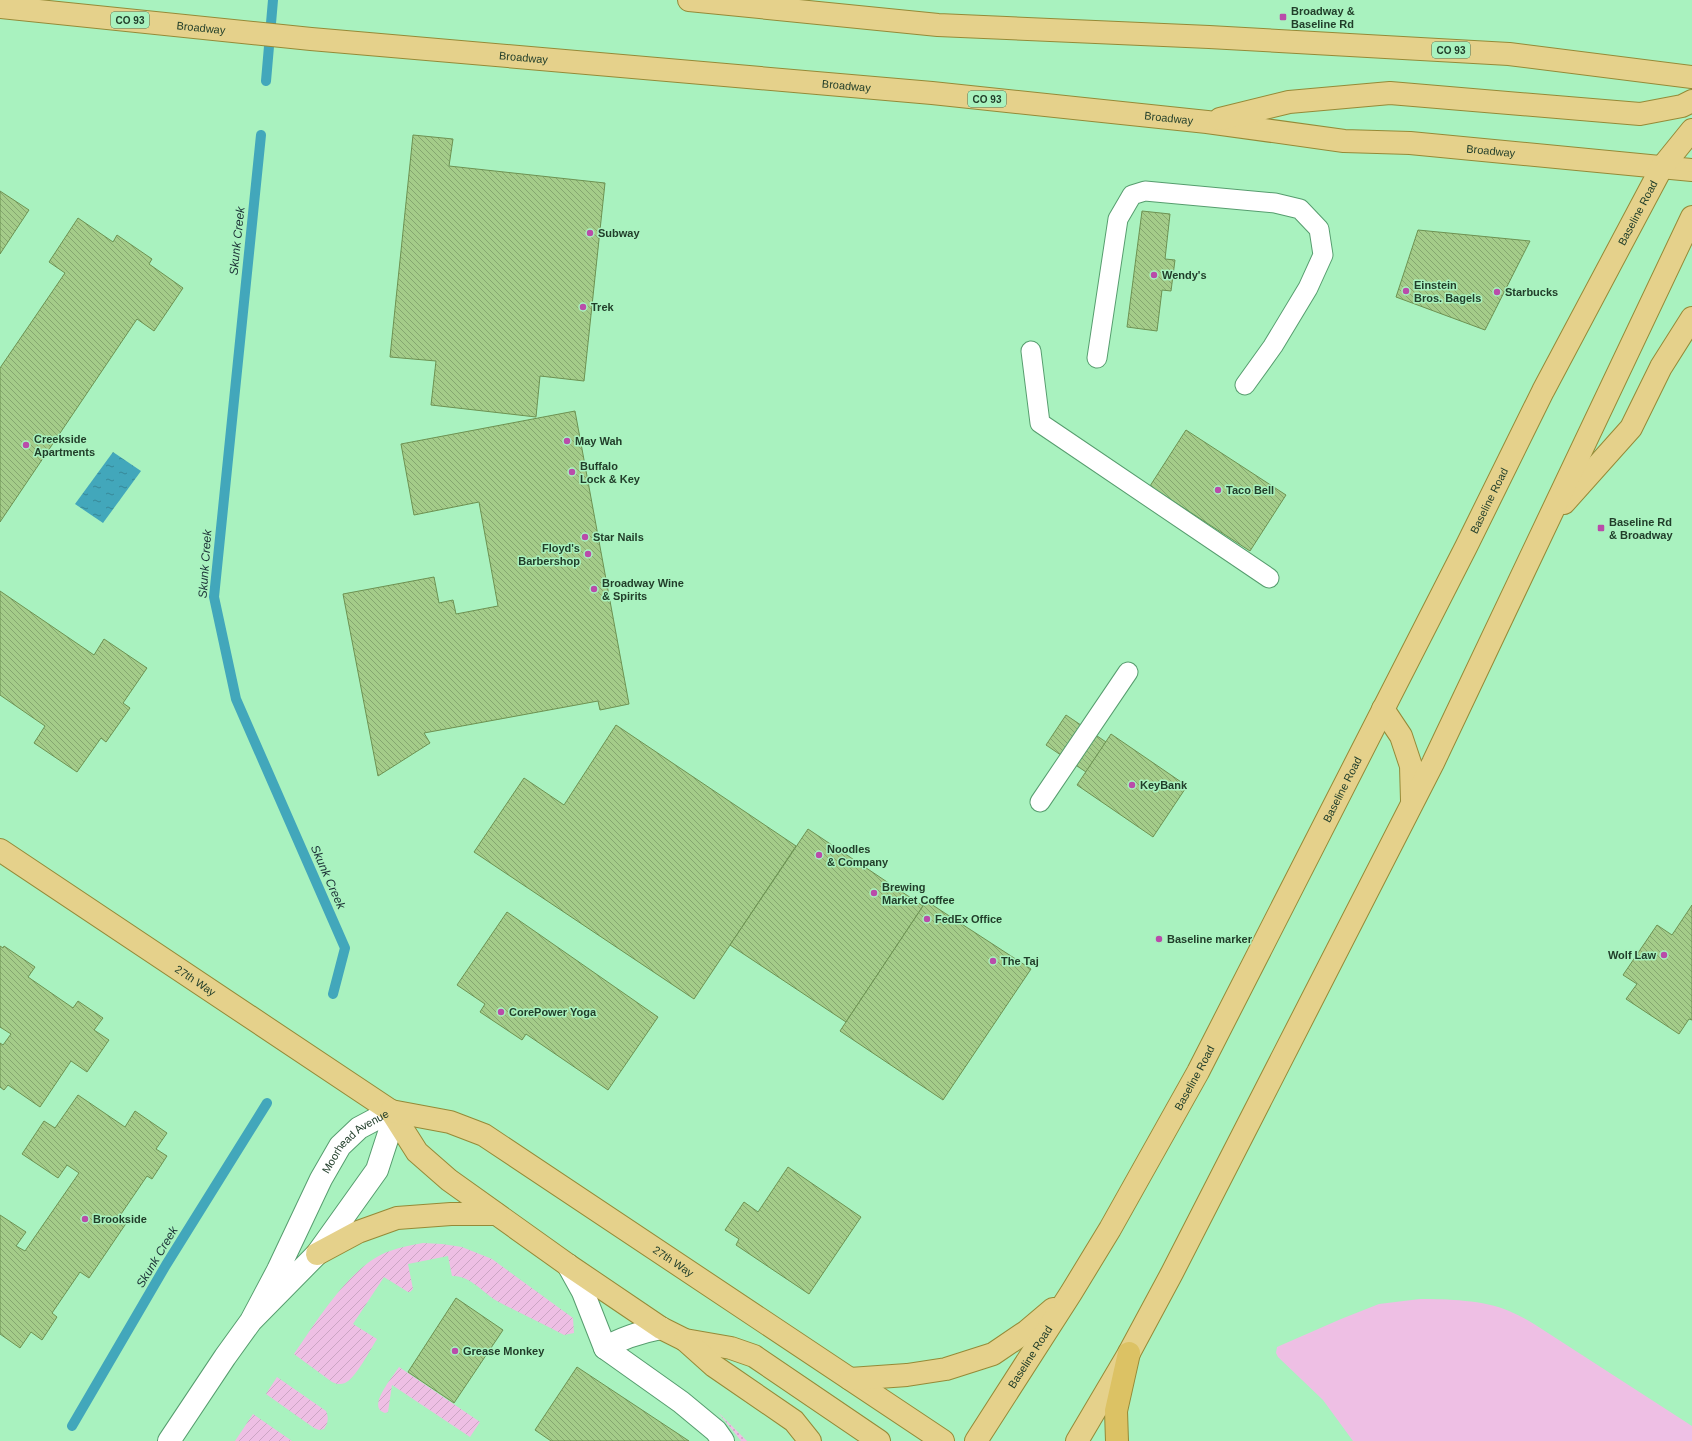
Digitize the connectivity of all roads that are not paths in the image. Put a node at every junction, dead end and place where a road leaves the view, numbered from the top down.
1 (689, 0) edge
2 (0, 7) edge
3 (1692, 77) edge
4 (1692, 101) edge
5 (1207, 122) junction
6 (1692, 130) edge
7 (1662, 166) junction
8 (1692, 170) edge
9 (1692, 217) edge
10 (1692, 318) edge
11 (1031, 351) dead end
12 (1097, 358) dead end
13 (1245, 385) dead end
14 (1548, 521) junction
15 (1269, 578) dead end
16 (1128, 672) dead end
17 (1383, 709) junction
18 (1040, 802) dead end
19 (1412, 802) junction
20 (0, 850) edge
21 (391, 1111) junction
22 (496, 1214) junction
23 (317, 1254) junction
24 (568, 1265) junction
25 (1071, 1293) junction
26 (251, 1321) junction
27 (662, 1328) junction
28 (685, 1340) junction
29 (605, 1348) junction
30 (1129, 1353) junction
31 (850, 1379) junction
32 (169, 1441) edge
33 (723, 1441) edge
34 (810, 1441) edge
35 (879, 1441) edge
36 (943, 1441) edge
37 (976, 1441) edge
38 (1077, 1441) edge
39 (1116, 1441) edge

1 - 3 main road, CO 93
2 - 5 main road, Broadway / CO 93
4 - 5 main road
5 - 7 main road, Broadway / CO 93
6 - 7 main road, Baseline Road
7 - 8 main road, Broadway / CO 93
7 - 17 main road, Baseline Road
9 - 14 main road
10 - 14 main road
11 - 15 lane
12 - 13 lane
14 - 19 main road
16 - 18 lane
17 - 19 main road
17 - 25 main road, Baseline Road
19 - 30 main road
20 - 21 main road, 27th Way
21 - 22 main road, 27th Way
21 - 23 street, Moorhead Avenue
21 - 26 street, Moorhead Avenue
21 - 31 main road, 27th Way
22 - 23 main road
22 - 24 main road, 27th Way
23 - 26 street, Moorhead Avenue
24 - 27 main road, 27th Way
24 - 29 street
25 - 31 main road
25 - 37 main road, Baseline Road
26 - 32 street, Moorhead Avenue
27 - 28 main road, 27th Way
27 - 29 street
28 - 34 main road
28 - 35 main road, 27th Way
29 - 33 street
30 - 38 main road
30 - 39 highway
31 - 36 main road, 27th Way

